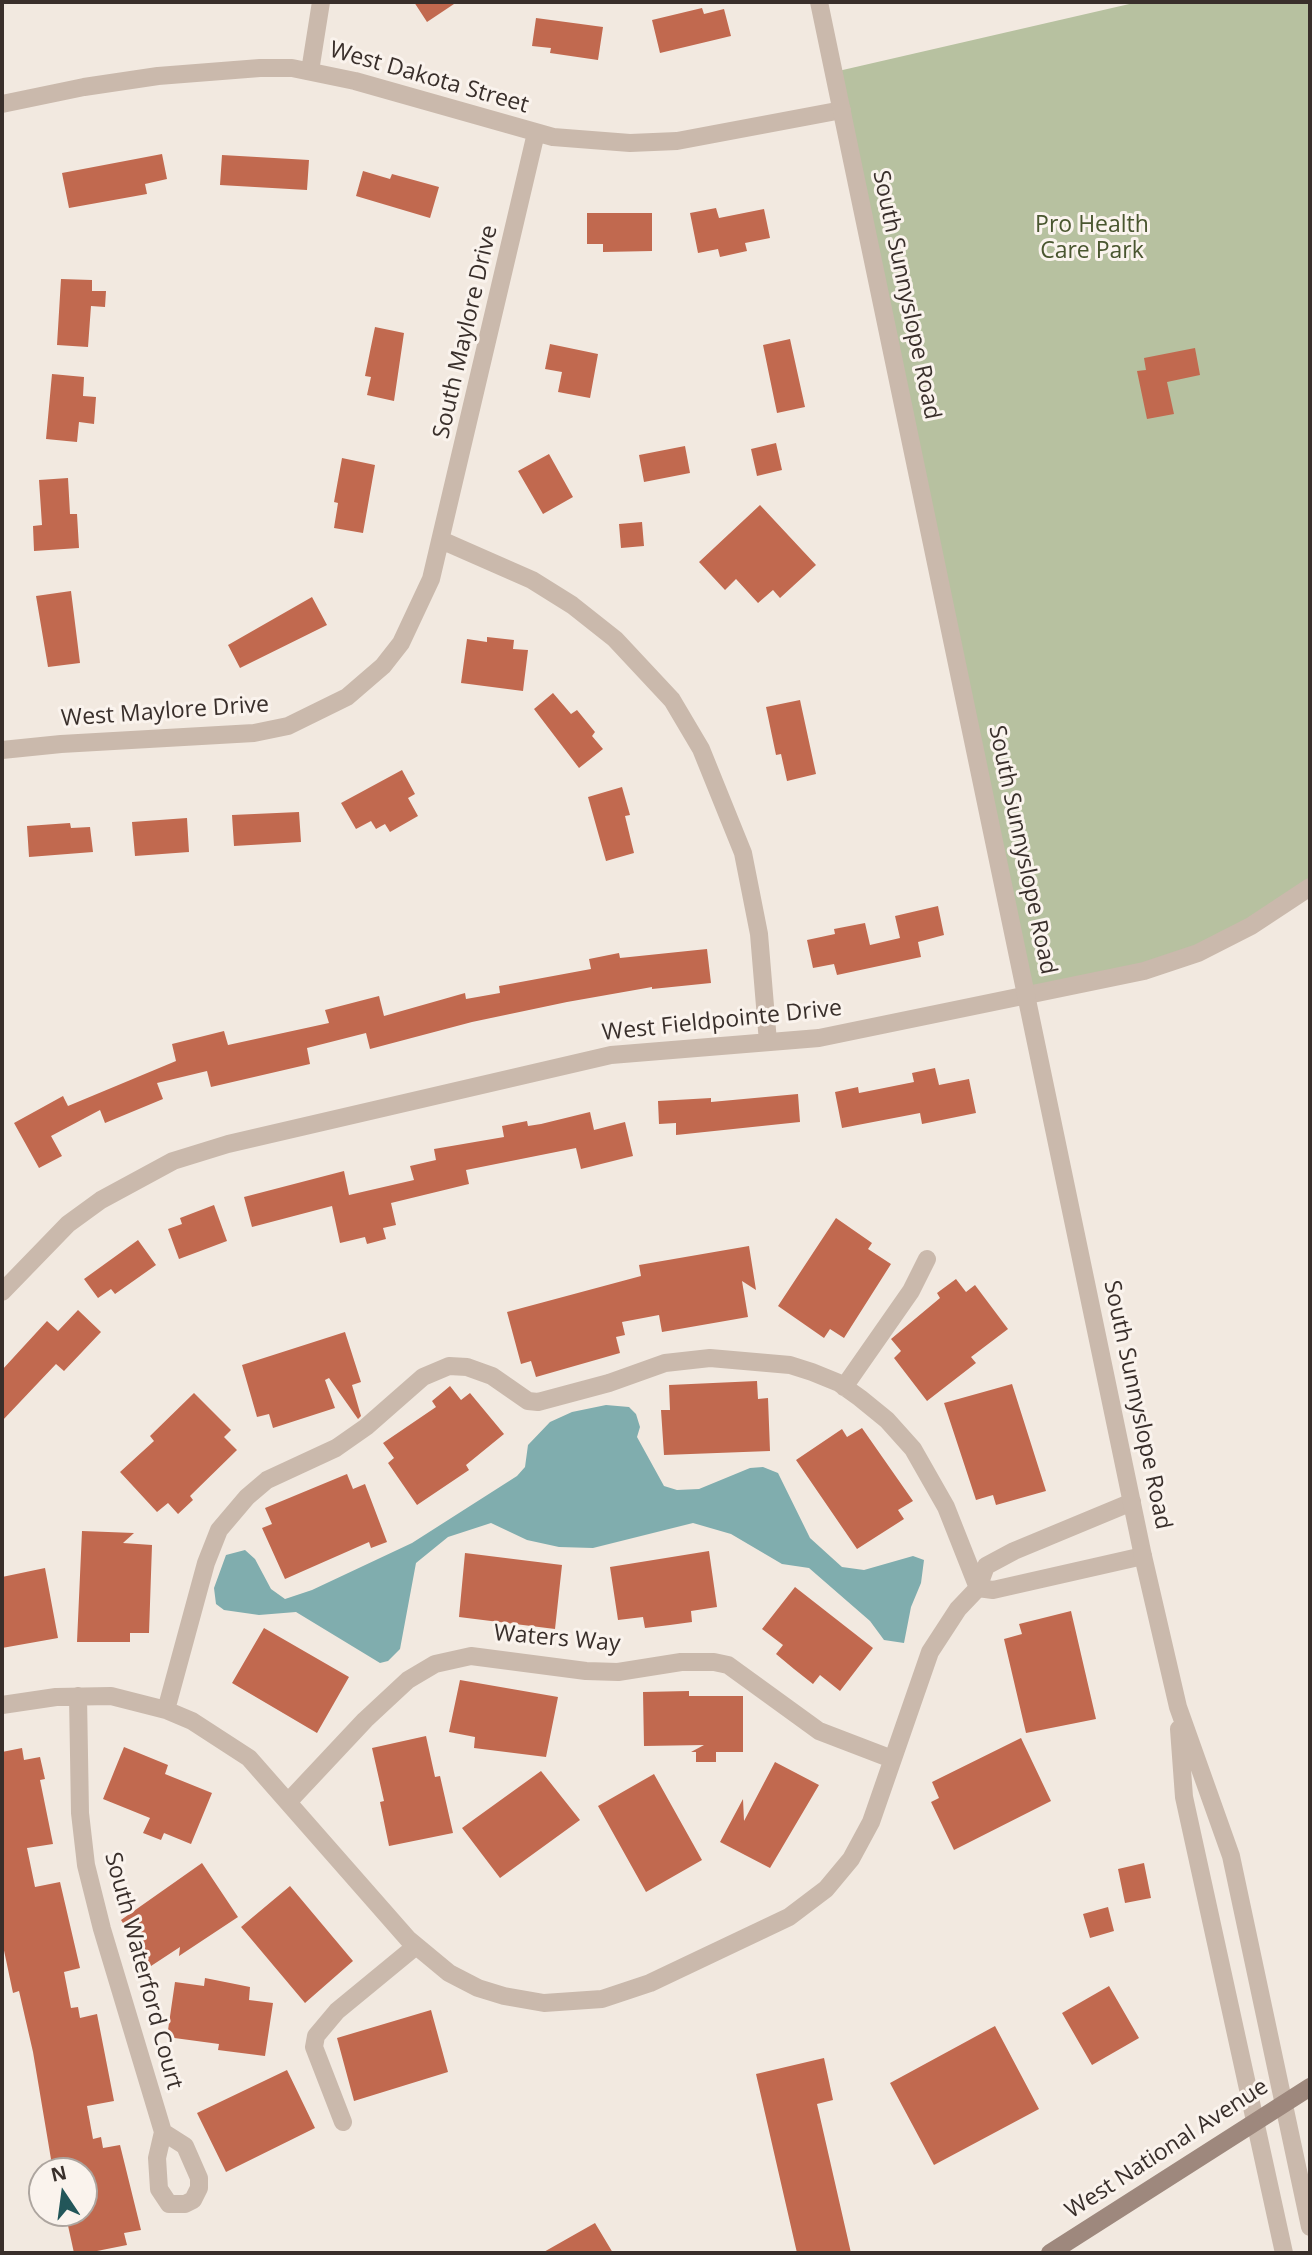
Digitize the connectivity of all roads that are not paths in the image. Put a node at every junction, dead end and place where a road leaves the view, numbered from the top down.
1 (321, 2) edge
2 (819, 2) edge
3 (310, 71) junction
4 (2, 104) edge
5 (842, 110) junction
6 (536, 134) junction
7 (441, 540) junction
8 (2, 750) edge
9 (1310, 887) edge
10 (1028, 994) junction
11 (768, 1042) junction
12 (927, 1259) dead end
13 (2, 1292) edge
14 (844, 1387) junction
15 (1132, 1502) junction
16 (1143, 1556) junction
17 (978, 1588) junction
18 (78, 1696) junction
19 (2, 1705) edge
20 (1178, 1707) junction
21 (166, 1710) junction
22 (892, 1759) junction
23 (289, 1801) junction
24 (416, 1946) junction
25 (1310, 2087) edge
26 (1284, 2103) junction
27 (1255, 2120) junction
28 (343, 2122) dead end
29 (163, 2132) dead end
30 (1310, 2227) edge
31 (1050, 2253) edge
32 (1283, 2253) edge

1 - 3 street
2 - 5 street, South Sunnyslope Road
3 - 4 street, West Dakota Street
3 - 6 street, West Dakota Street
5 - 6 street, West Dakota Street
5 - 10 street, South Sunnyslope Road
6 - 7 street, South Maylore Drive
7 - 8 street, West Maylore Drive
7 - 11 street
9 - 10 street, West Fieldpointe Drive
10 - 11 street, West Fieldpointe Drive
10 - 15 street, South Sunnyslope Road
11 - 13 street, West Fieldpointe Drive
12 - 14 street
14 - 17 street
14 - 21 street
15 - 16 street, South Sunnyslope Road
15 - 17 street
16 - 17 street
16 - 20 street, South Sunnyslope Road
17 - 22 street
18 - 19 street
18 - 21 street
18 - 29 street, South Waterford Court
20 - 26 street, South Sunnyslope Road
20 - 27 street, South Sunnyslope Road
21 - 23 street
22 - 23 street, Waters Way
22 - 24 street
23 - 24 street
24 - 28 street
25 - 26 main road, West National Avenue
26 - 27 main road, West National Avenue
26 - 30 street, South Sunnyslope Road
27 - 31 main road, West National Avenue
27 - 32 street, South Sunnyslope Road

